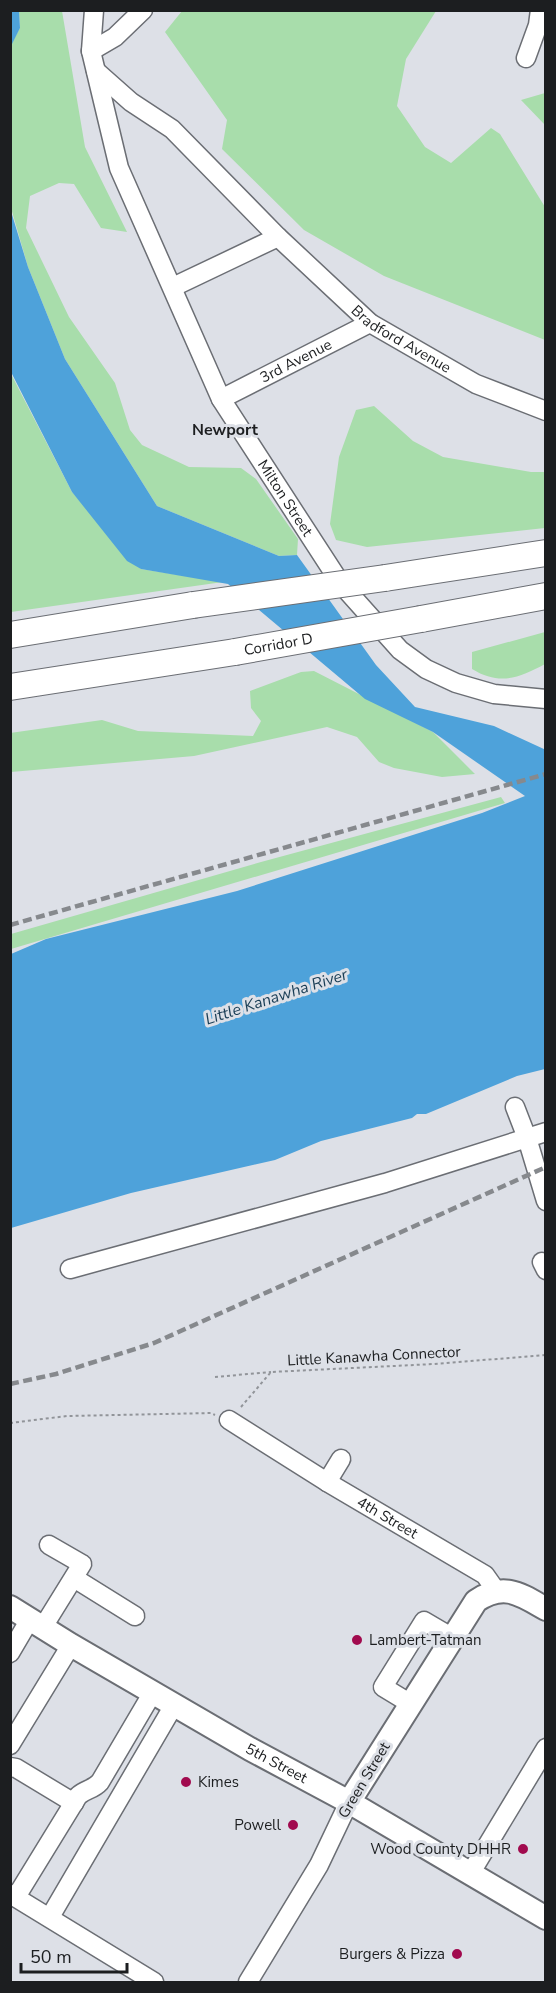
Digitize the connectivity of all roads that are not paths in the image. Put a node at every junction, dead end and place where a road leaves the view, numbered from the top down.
1 (94, 10) edge
2 (143, 10) edge
3 (540, 10) edge
4 (92, 51) junction
5 (526, 58) dead end
6 (96, 71) junction
7 (278, 237) junction
8 (173, 287) junction
9 (370, 323) junction
10 (221, 399) junction
11 (546, 411) edge
12 (546, 553) edge
13 (546, 596) edge
14 (10, 635) edge
15 (81, 675) junction
16 (10, 687) edge
17 (10, 694) edge
18 (546, 699) edge
19 (515, 1107) dead end
20 (546, 1132) edge
21 (527, 1138) junction
22 (546, 1201) edge
23 (70, 1269) dead end
24 (229, 1420) road end
25 (342, 1459) dead end
26 (327, 1482) junction
27 (49, 1545) dead end
28 (74, 1578) junction
29 (497, 1592) junction
30 (10, 1606) edge
31 (546, 1609) edge
32 (135, 1616) dead end
33 (36, 1623) junction
34 (453, 1638) junction
35 (71, 1645) junction
36 (10, 1653) edge
37 (153, 1692) junction
38 (174, 1704) junction
39 (411, 1704) junction
40 (10, 1745) edge
41 (546, 1748) edge
42 (10, 1767) edge
43 (349, 1802) junction
44 (74, 1803) junction
45 (470, 1874) junction
46 (13, 1895) edge
47 (50, 1917) junction
48 (546, 1918) edge
49 (154, 1983) edge
50 (248, 1983) edge

1 - 4 street, Milton Street
2 - 4 street
3 - 5 street
4 - 6 street, Milton Street
6 - 7 street, Bradford Avenue
6 - 8 street, Milton Street
7 - 8 street
7 - 9 street, Bradford Avenue
8 - 10 street, Milton Street
9 - 10 street, 3rd Avenue
9 - 11 street, Bradford Avenue
10 - 18 street, Milton Street
12 - 14 highway, bridge
13 - 15 highway, Corridor D, bridge
15 - 16 highway, Corridor D
15 - 17 highway
19 - 21 street
20 - 21 street
21 - 22 street
21 - 23 street
24 - 26 street, 4th Street
25 - 26 street
26 - 29 street, 4th Street
27 - 28 street
28 - 32 street
28 - 33 street
29 - 31 main road
29 - 34 main road, Green Street
30 - 33 main road, 5th Street
33 - 35 main road, 5th Street
33 - 36 street
34 - 39 main road, Green Street
34 - 39 street
35 - 37 main road, 5th Street
35 - 40 street
37 - 38 main road, 5th Street
37 - 44 street
38 - 43 main road, 5th Street
38 - 47 street
39 - 43 main road, Green Street
41 - 45 street
42 - 44 street
43 - 45 main road, 5th Street
43 - 50 street, Green Street
44 - 46 street
45 - 48 main road, 5th Street
46 - 47 street
47 - 49 street

